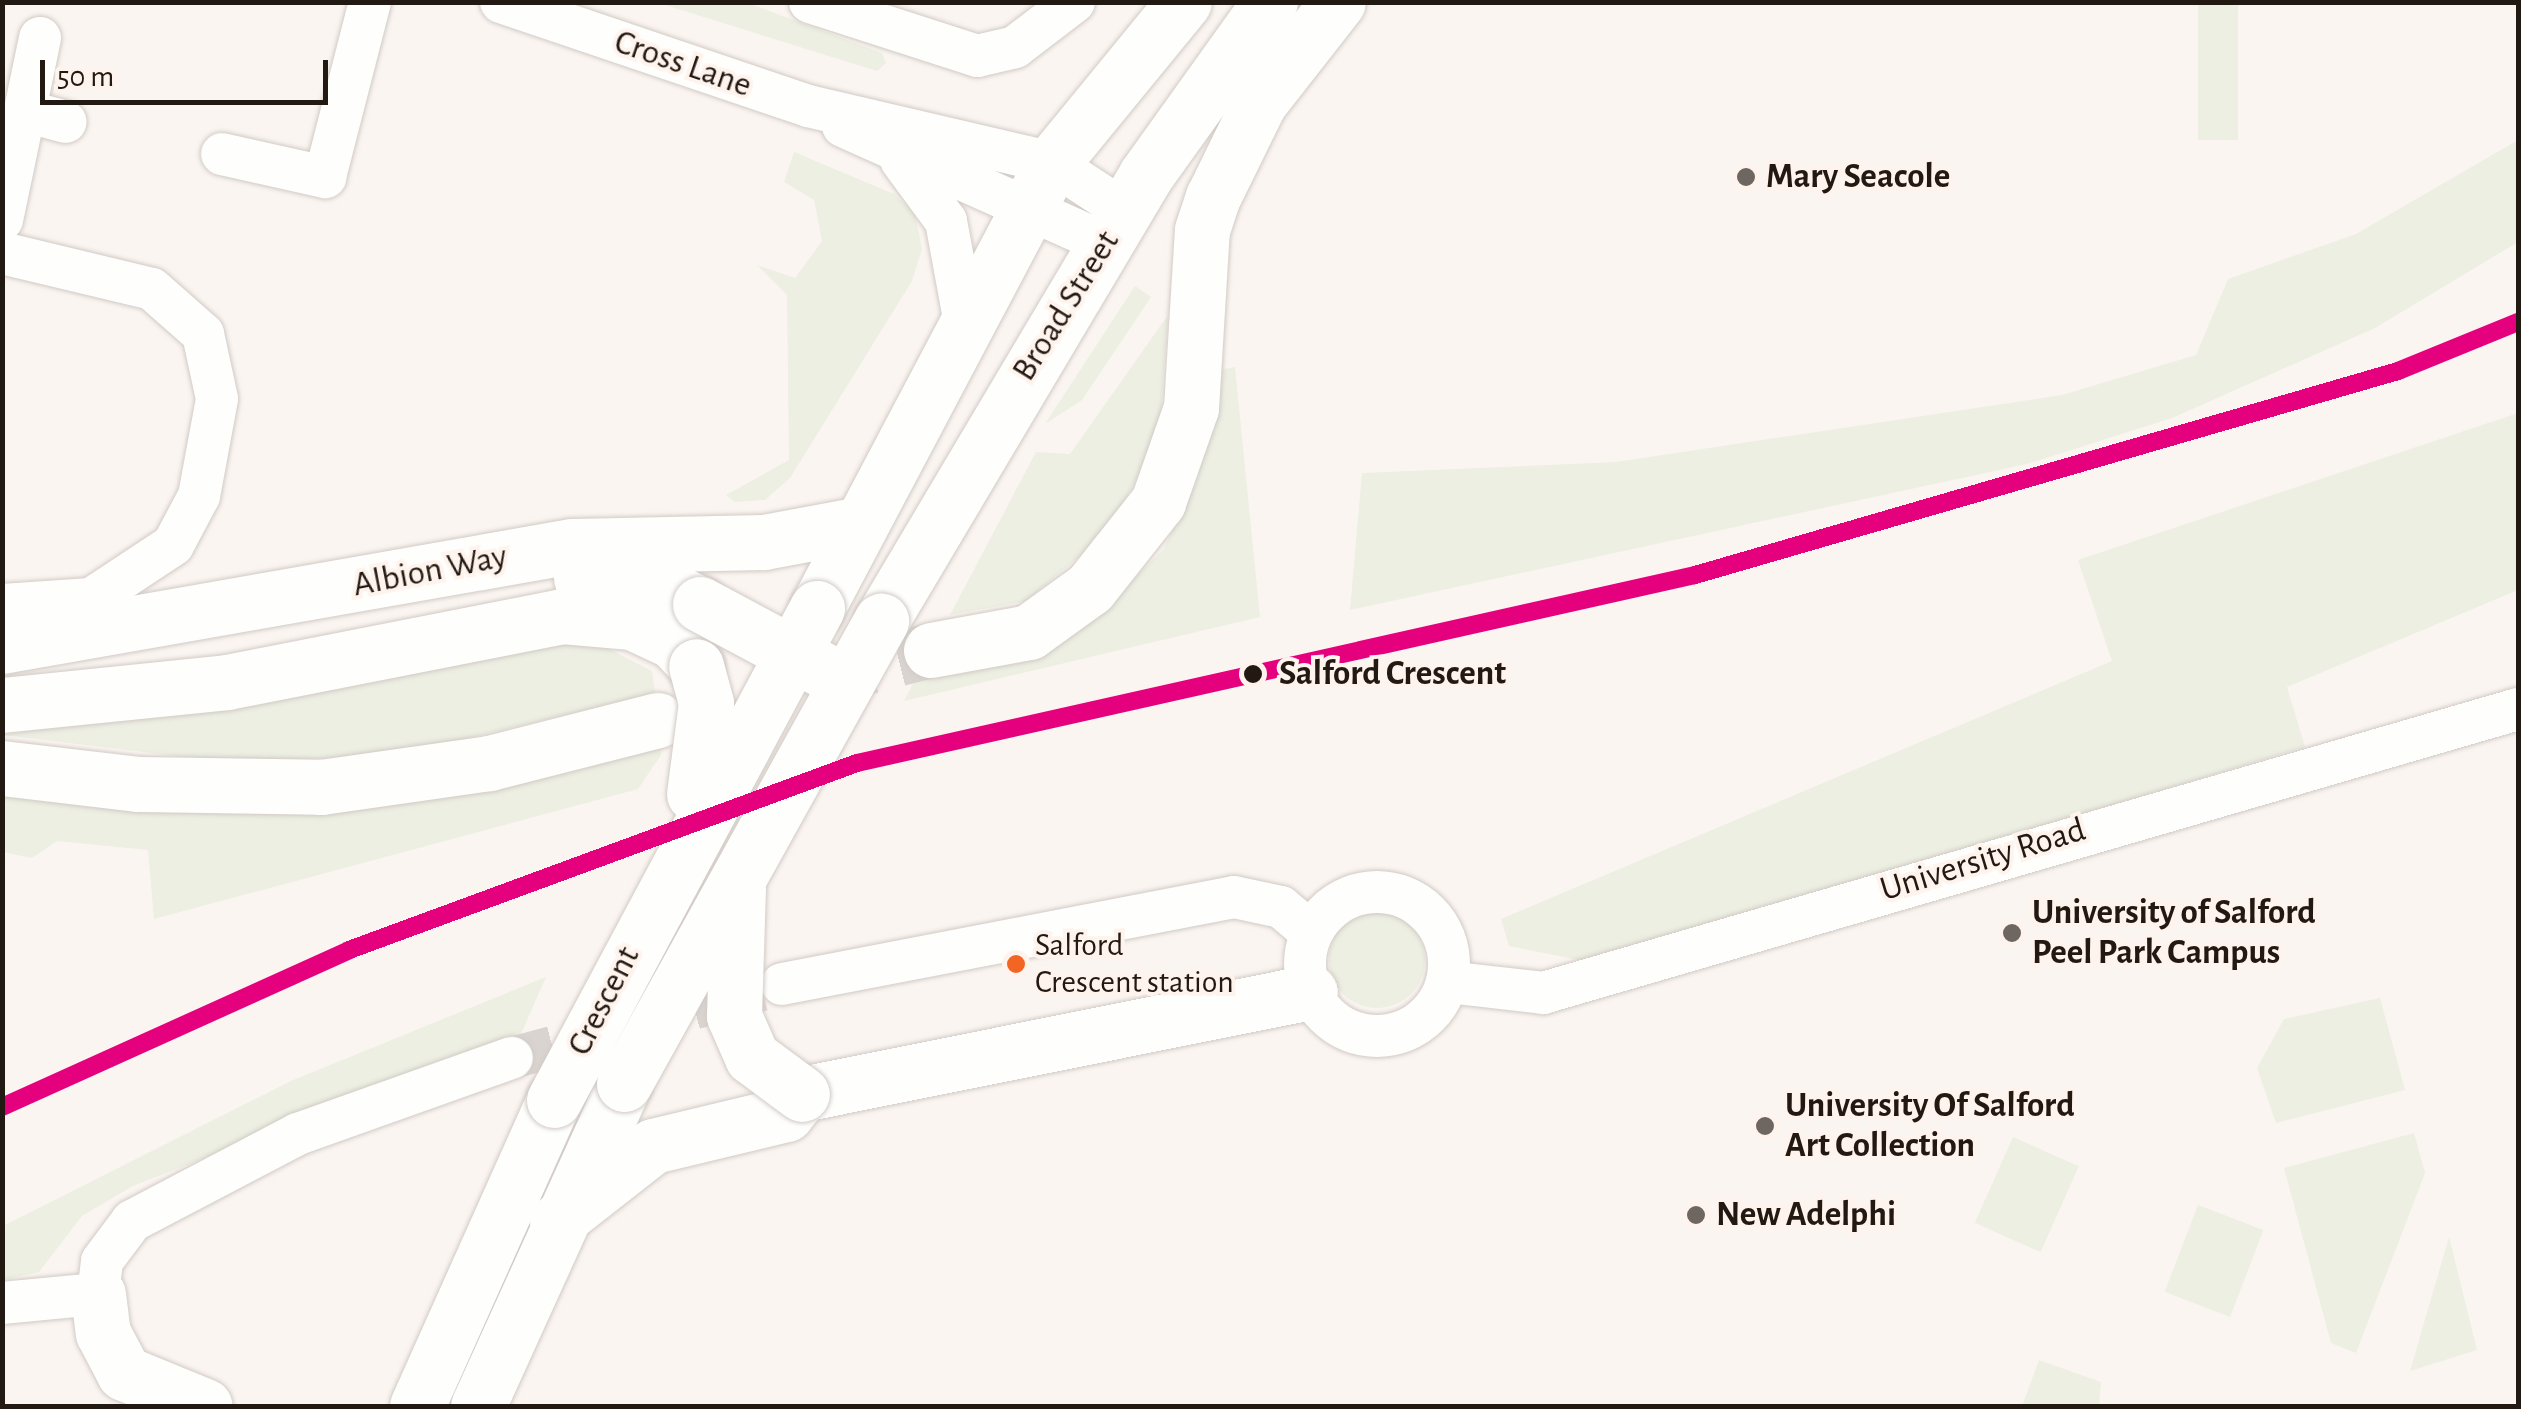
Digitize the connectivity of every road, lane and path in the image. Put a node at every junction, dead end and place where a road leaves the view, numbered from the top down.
1 (370, 2) edge
2 (501, 2) edge
3 (810, 2) edge
4 (1074, 2) edge
5 (1184, 2) edge
6 (1270, 2) edge
7 (1338, 2) edge
8 (599, 18) edge
9 (40, 38) dead end
10 (808, 106) junction
11 (24, 111) junction
12 (66, 122) dead end
13 (222, 154) dead end
14 (899, 158) junction
15 (1040, 184) junction
16 (2, 220) edge
17 (1115, 227) junction
18 (2, 252) edge
19 (964, 318) junction
20 (860, 524) junction
21 (2, 605) edge
22 (881, 621) joint
23 (805, 631) junction
24 (690, 637) junction
25 (79, 639) junction
26 (2, 646) edge
27 (931, 650) tunnel mouth
28 (846, 683) junction
29 (2, 705) edge
30 (2518, 709) edge
31 (658, 720) dead end
32 (2, 768) edge
33 (675, 859) junction
34 (738, 880) junction
35 (1311, 932) junction
36 (1447, 982) junction
37 (782, 984) tunnel mouth
38 (1310, 992) junction
39 (512, 1058) tunnel mouth
40 (802, 1094) junction
41 (557, 1221) junction
42 (508, 1264) junction
43 (98, 1294) junction
44 (2, 1303) edge
45 (426, 1387) edge
46 (205, 1406) edge
47 (394, 1406) edge
48 (478, 1406) edge

1 - 13 street
2 - 8 street, Cross Lane
3 - 4 street
5 - 15 highway
6 - 17 highway, Broad Street
7 - 27 highway
8 - 10 street, Cross Lane
9 - 11 street
10 - 14 street, Cross Lane
10 - 15 street, Cross Lane
11 - 12 street
11 - 16 street
14 - 15 street, Cross Lane
14 - 19 street
15 - 17 street
15 - 19 highway
17 - 22 highway, Broad Street
18 - 21 street
19 - 20 highway
20 - 23 highway
20 - 25 highway, Albion Way
22 - 28 highway, Crescent, bridge
23 - 24 highway, bridge
23 - 28 highway, bridge
23 - 33 highway, Crescent, bridge
24 - 25 highway
24 - 29 highway, Albion Way
24 - 33 highway, bridge
25 - 26 highway, Albion Way
28 - 34 highway, Crescent, bridge
30 - 36 street, University Road
31 - 32 highway
33 - 42 highway, Crescent, bridge
34 - 40 highway, bridge
34 - 41 highway, Crescent, bridge
35 - 36 street
35 - 37 street
35 - 38 street
36 - 38 street
38 - 40 highway
39 - 43 street
40 - 41 highway
41 - 42 highway, Crescent
42 - 45 highway, Crescent
42 - 48 highway, Crescent
43 - 44 street
43 - 46 highway
45 - 47 highway

